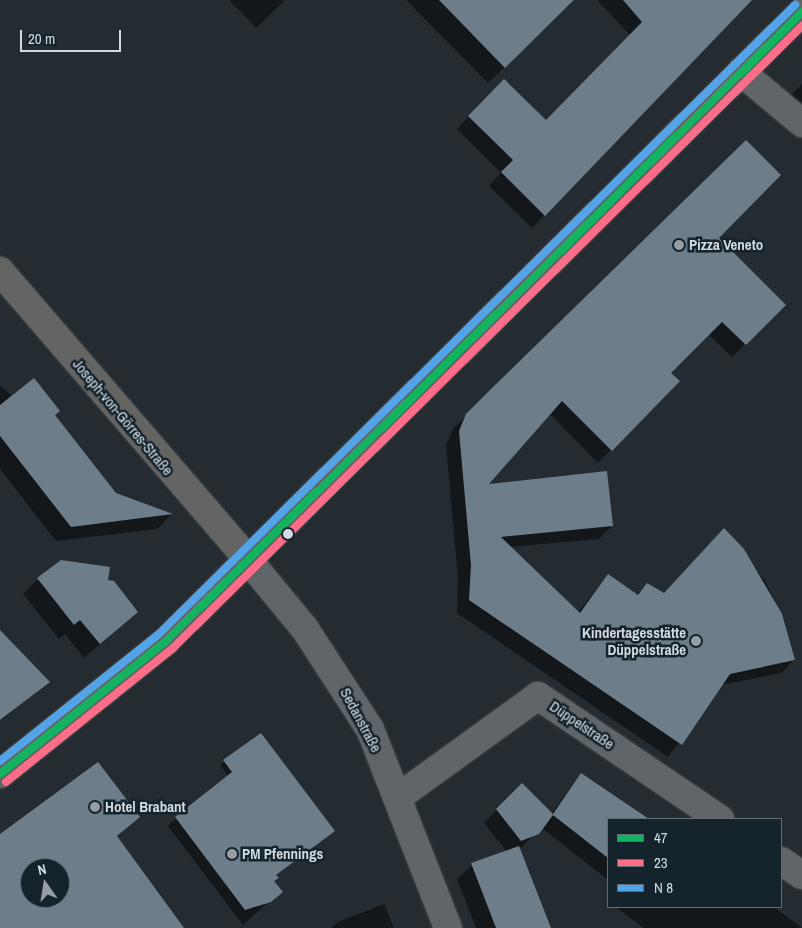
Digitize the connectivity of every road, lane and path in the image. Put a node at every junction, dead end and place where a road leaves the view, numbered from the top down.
1 (802, 12) edge
2 (741, 72) junction
3 (802, 123) edge
4 (0, 271) edge
5 (249, 561) junction
6 (0, 774) edge
7 (397, 798) junction
8 (719, 818) edge
9 (782, 862) edge
10 (802, 875) edge
11 (448, 928) edge

1 - 2 main road
2 - 3 street
2 - 5 main road
4 - 5 main road, Joseph-von-Görres-Straße
5 - 6 main road
5 - 7 street, Sedanstraße
7 - 8 street, Düppelstraße
7 - 11 street, Sedanstraße
9 - 10 street

